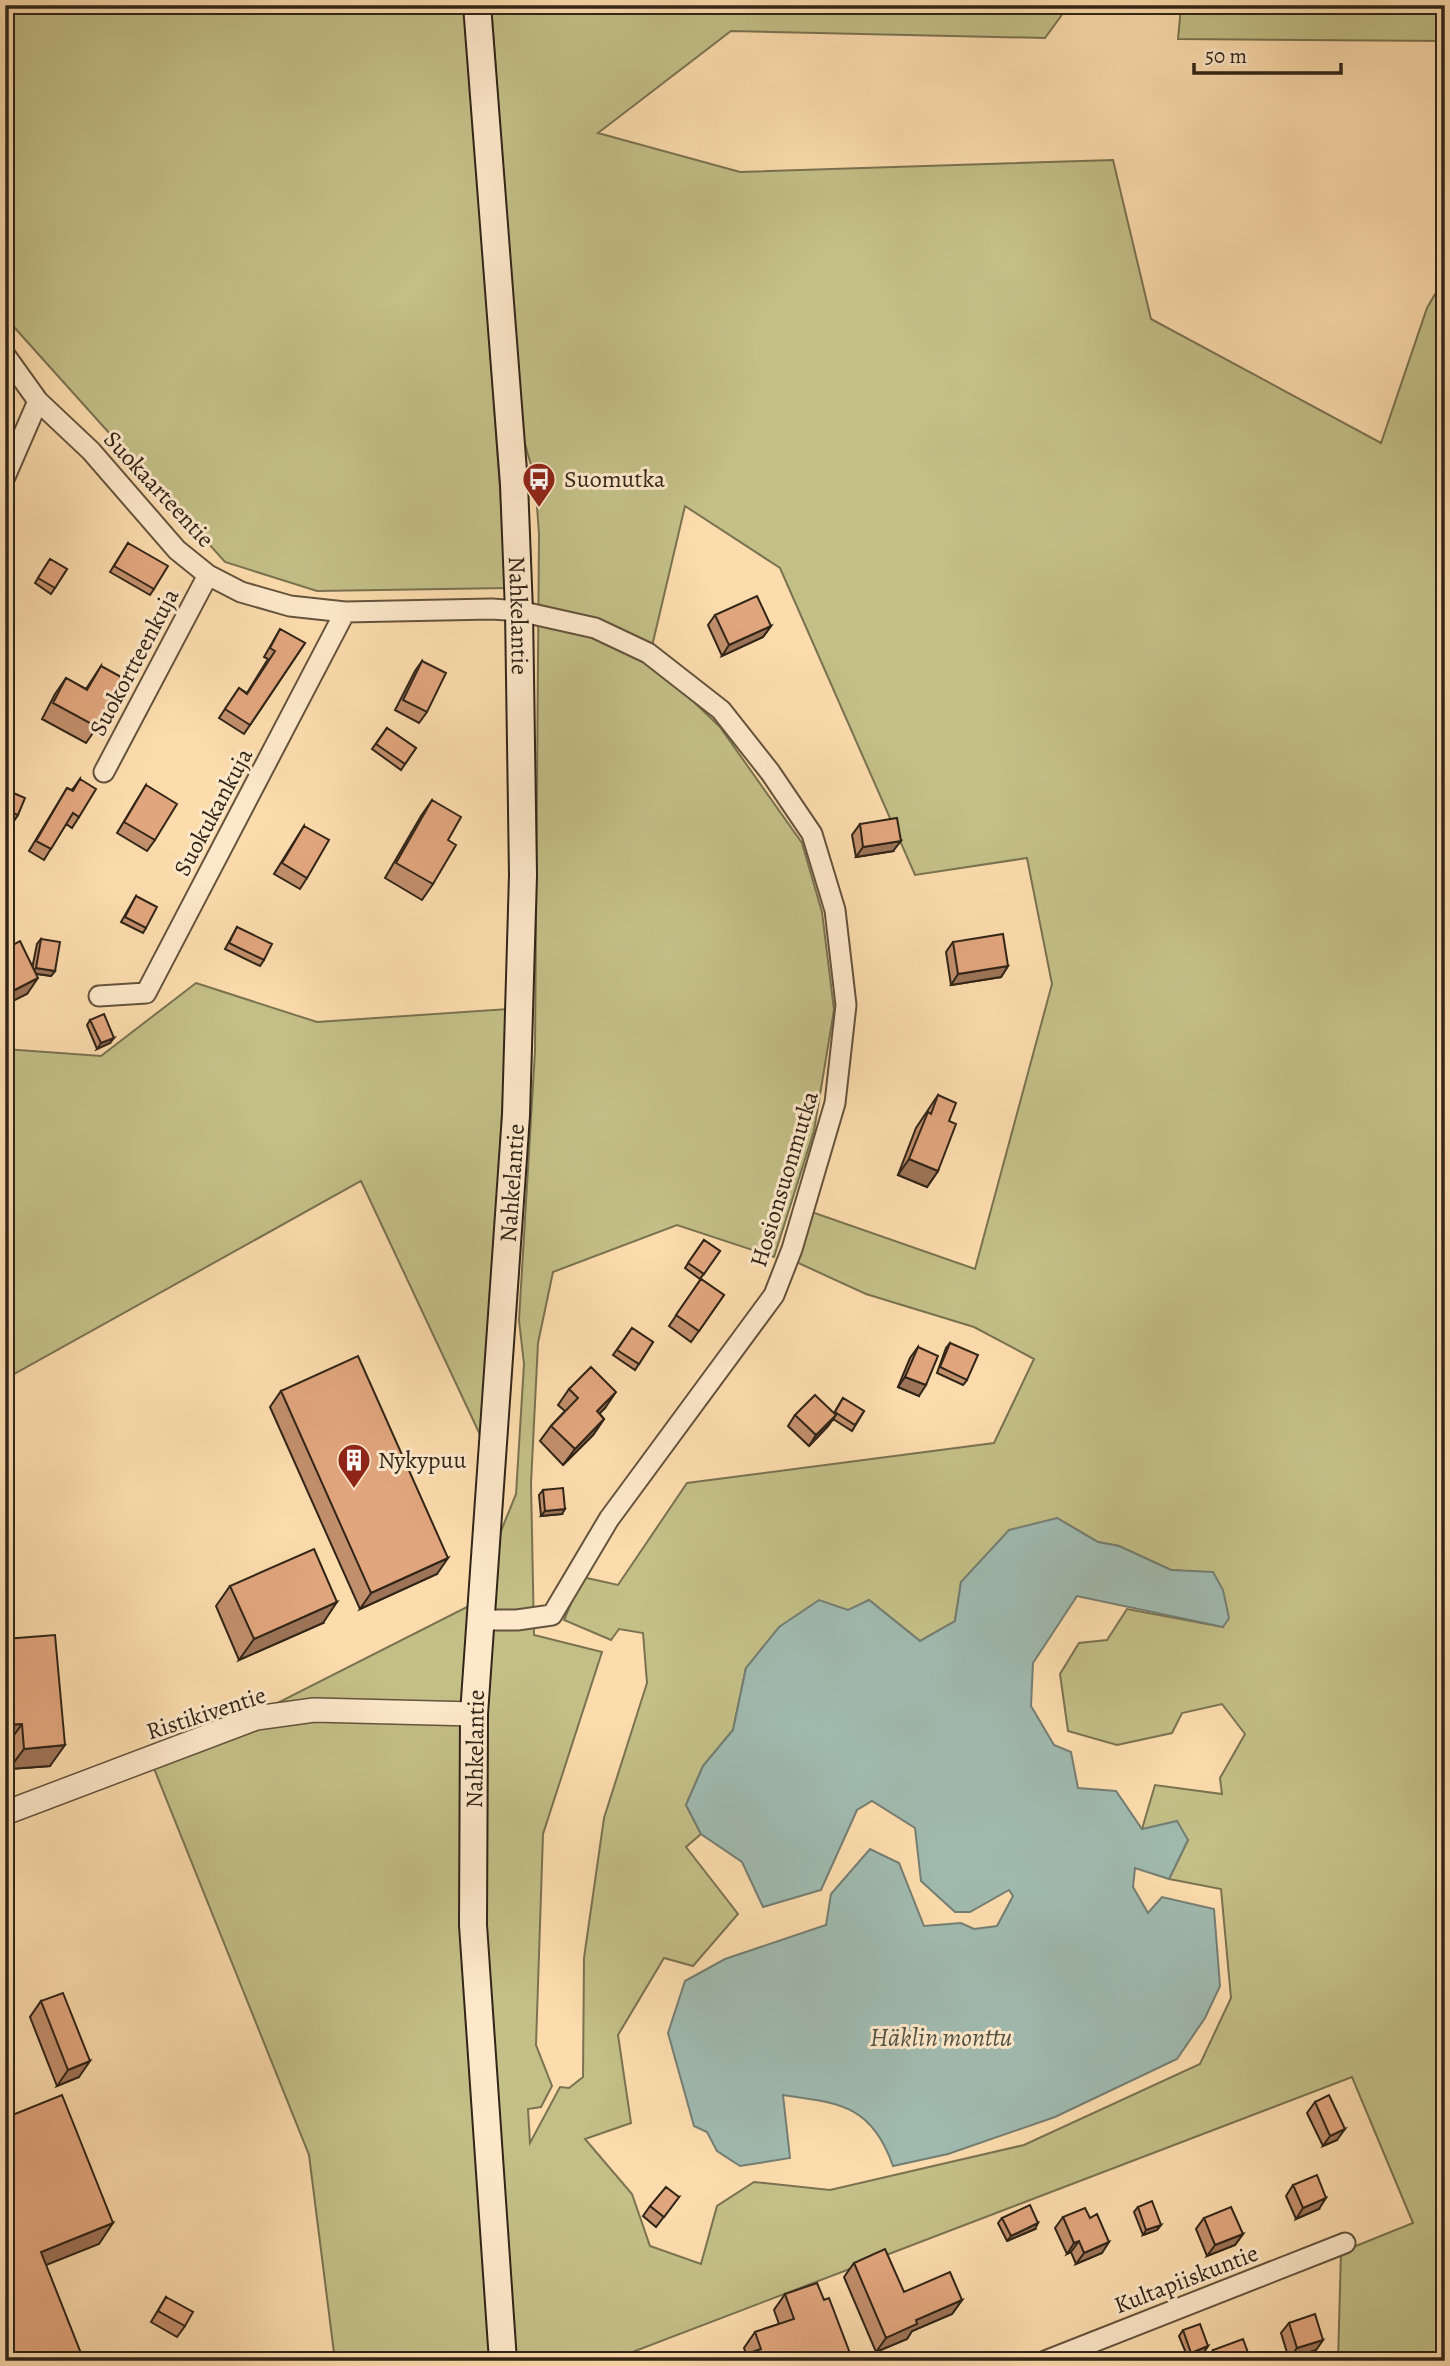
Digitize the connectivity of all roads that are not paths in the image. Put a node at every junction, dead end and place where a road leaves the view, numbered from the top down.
1 (477, 5) edge
2 (5, 355) edge
3 (38, 401) junction
4 (5, 477) edge
5 (208, 575) junction
6 (519, 611) junction
7 (345, 612) junction
8 (104, 772) dead end
9 (99, 996) dead end
10 (481, 1620) junction
11 (474, 1714) junction
12 (5, 1813) edge
13 (1345, 2243) dead end
14 (503, 2361) edge
15 (1045, 2361) edge

1 - 6 main road, Nahkelantie
2 - 3 street, Suokaarteentie
3 - 4 street
3 - 5 street, Suokaarteentie
5 - 7 street, Suokaarteentie
5 - 8 street, Suokortteenkuja
6 - 7 street, Suokaarteentie
6 - 10 main road, Nahkelantie
6 - 10 street, Hosionsuonmutka
7 - 9 street, Suokukankuja
10 - 11 main road, Nahkelantie
11 - 12 street, Ristikiventie
11 - 14 main road, Nahkelantie
13 - 15 street, Kultapiiskuntie

